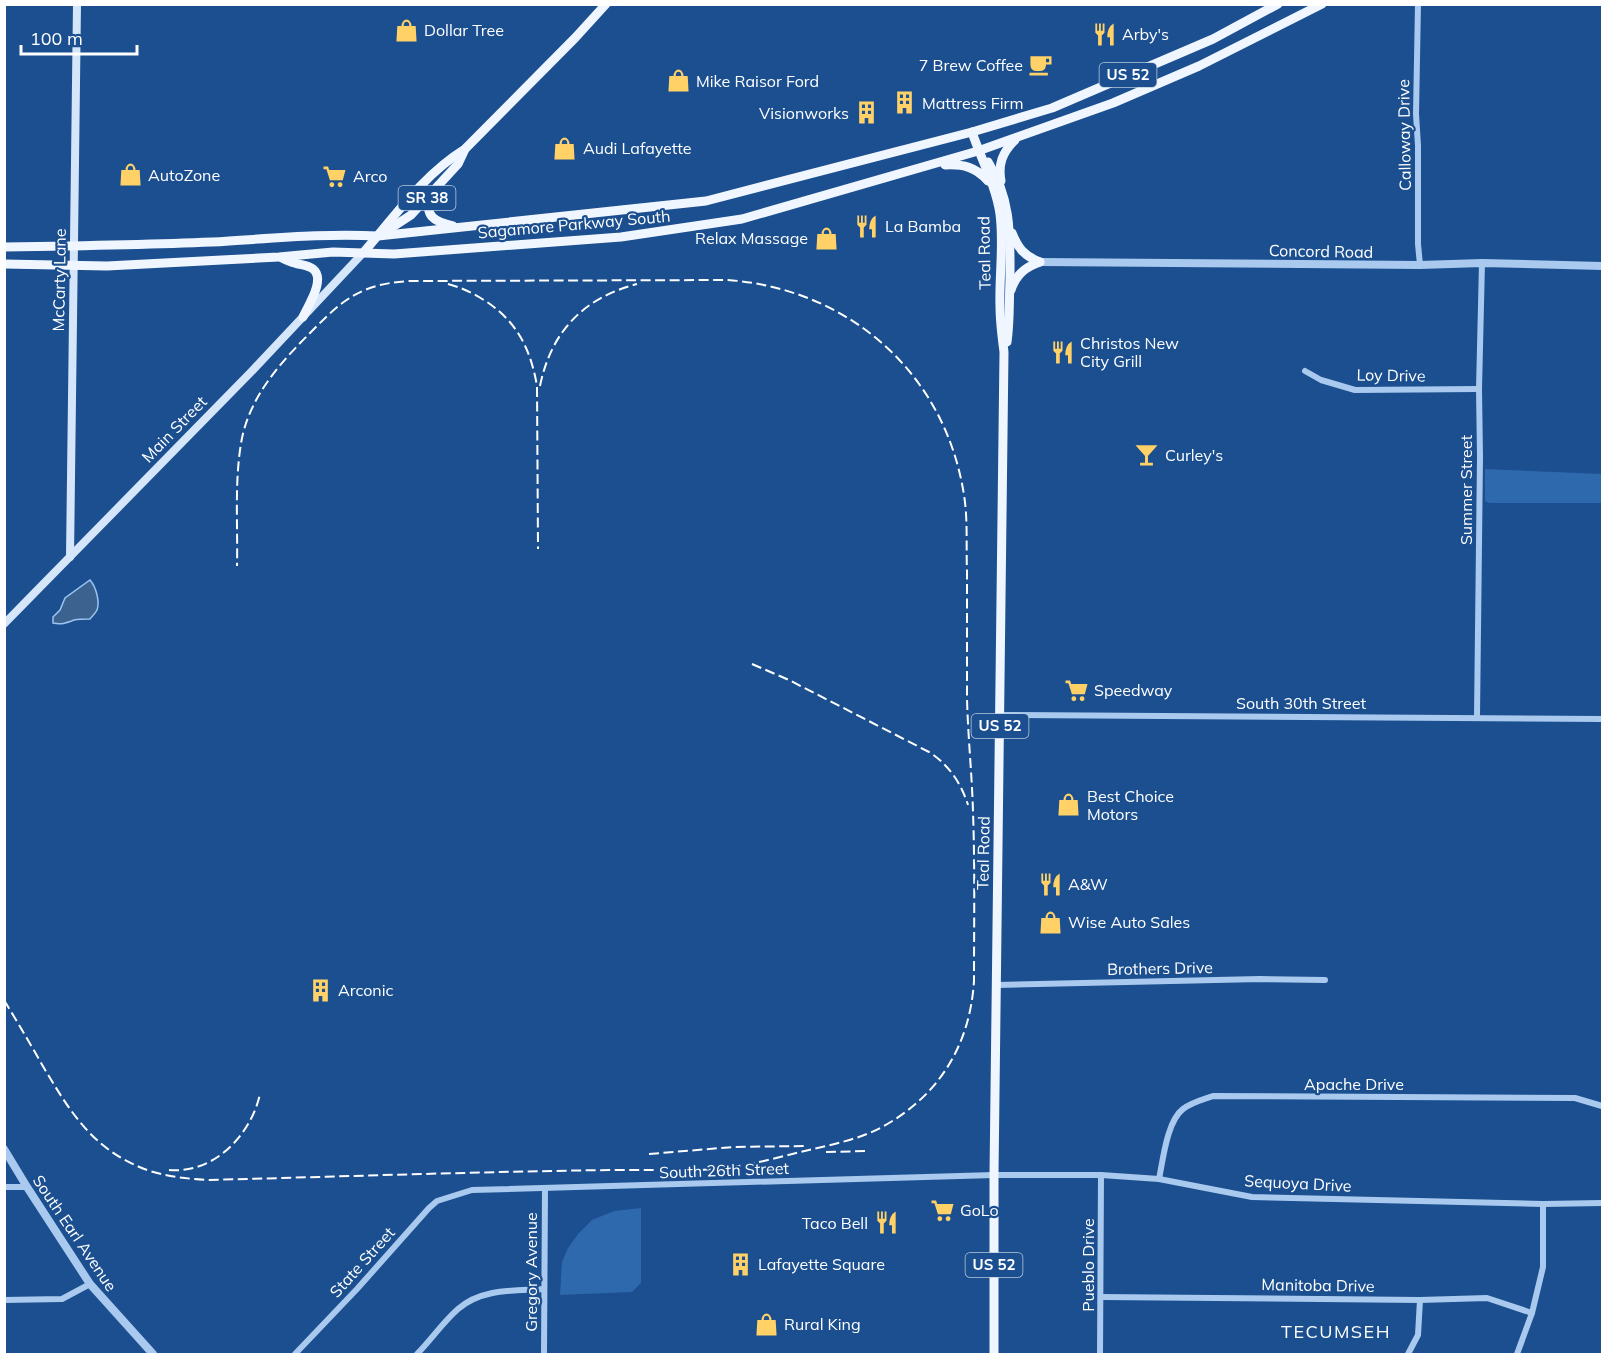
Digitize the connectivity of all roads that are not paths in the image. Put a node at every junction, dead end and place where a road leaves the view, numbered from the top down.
1 (77, 4) edge
2 (606, 4) edge
3 (1278, 4) edge
4 (1322, 4) edge
5 (1418, 4) edge
6 (972, 132) junction
7 (1019, 137) junction
8 (465, 149) junction
9 (978, 152) junction
10 (924, 167) junction
11 (998, 190) junction
12 (432, 192) junction
13 (461, 227) junction
14 (1010, 227) junction
15 (378, 236) junction
16 (74, 246) junction
17 (4, 247) edge
18 (363, 253) junction
19 (279, 257) junction
20 (1040, 262) junction
21 (1482, 263) junction
22 (4, 264) edge
23 (74, 265) junction
24 (1420, 265) junction
25 (1602, 266) edge
26 (1010, 294) junction
27 (303, 317) junction
28 (1004, 352) junction
29 (1305, 371) dead end
30 (1479, 389) junction
31 (70, 557) junction
32 (4, 624) edge
33 (1000, 715) junction
34 (1477, 717) junction
35 (1602, 718) edge
36 (1325, 980) dead end
37 (997, 986) junction
38 (1602, 1106) edge
39 (4, 1149) edge
40 (994, 1175) junction
41 (1101, 1175) junction
42 (1159, 1179) junction
43 (4, 1187) edge
44 (27, 1187) junction
45 (545, 1189) junction
46 (455, 1195) joint
47 (1602, 1203) edge
48 (1543, 1204) junction
49 (90, 1284) junction
50 (544, 1289) junction
51 (1101, 1297) junction
52 (4, 1300) edge
53 (1420, 1300) junction
54 (1532, 1313) junction
55 (153, 1354) edge
56 (295, 1354) edge
57 (417, 1354) edge
58 (544, 1354) edge
59 (994, 1354) edge
60 (1100, 1354) edge
61 (1408, 1354) edge
62 (1517, 1354) edge

1 - 16 main road, McCarty Lane
2 - 8 main road, SR 38
3 - 6 main road, Sagamore Parkway South / US 52
4 - 7 main road, Sagamore Parkway South / US 52
5 - 24 street, Calloway Drive
6 - 9 main road, US 52
6 - 13 main road, Sagamore Parkway South
7 - 9 main road, Sagamore Parkway South
7 - 11 main road, US 52
8 - 12 main road, SR 38
8 - 15 main road, SR 38
9 - 10 main road, Sagamore Parkway South
9 - 11 main road, Teal Road / US 52
10 - 11 main road
10 - 18 main road, Sagamore Parkway South
11 - 14 main road, Teal Road / US 52
11 - 28 main road, Teal Road / US 52
12 - 13 main road
12 - 15 main road, SR 38
13 - 15 main road, Sagamore Parkway South
14 - 20 main road
14 - 26 main road, Teal Road / US 52
15 - 16 main road, Sagamore Parkway South
15 - 18 main road, SR 38
16 - 17 main road, Sagamore Parkway South
16 - 23 main road, McCarty Lane
18 - 19 main road, Sagamore Parkway South
18 - 27 main road, Main Street
19 - 23 main road, Sagamore Parkway South
19 - 27 main road
20 - 24 street, Concord Road
20 - 26 main road
21 - 24 street, Concord Road
21 - 25 street, Concord Road
21 - 30 street, Summer Street
22 - 23 main road, Sagamore Parkway South
23 - 31 main road, McCarty Lane
26 - 28 main road, Teal Road / US 52
27 - 31 main road, Main Street
28 - 33 main road, Teal Road / US 52
29 - 30 street, Loy Drive
30 - 34 street, Summer Street
31 - 32 main road, Main Street
33 - 34 street, South 30th Street
33 - 37 main road, Teal Road / US 52
34 - 35 street, South 30th Street
36 - 37 street, Brothers Drive
37 - 40 main road, Teal Road / US 52
38 - 42 street, Apache Drive
39 - 44 street, South Earl Avenue
40 - 41 street, Sequoya Drive
40 - 45 street, South 26th Street
40 - 59 main road, Teal Road / US 52
41 - 42 street, Sequoya Drive
41 - 51 street, Pueblo Drive
42 - 48 street, Sequoya Drive
43 - 44 street
44 - 49 street, South Earl Avenue
45 - 46 street, South 26th Street
45 - 50 street, Gregory Avenue
46 - 56 street, State Street
47 - 48 street, Sequoya Drive
48 - 54 street
49 - 52 street
49 - 55 street, South Earl Avenue
50 - 57 street
50 - 58 street, Gregory Avenue
51 - 53 street, Manitoba Drive
51 - 60 street, Pueblo Drive
53 - 54 street, Manitoba Drive
53 - 61 street
54 - 62 street

